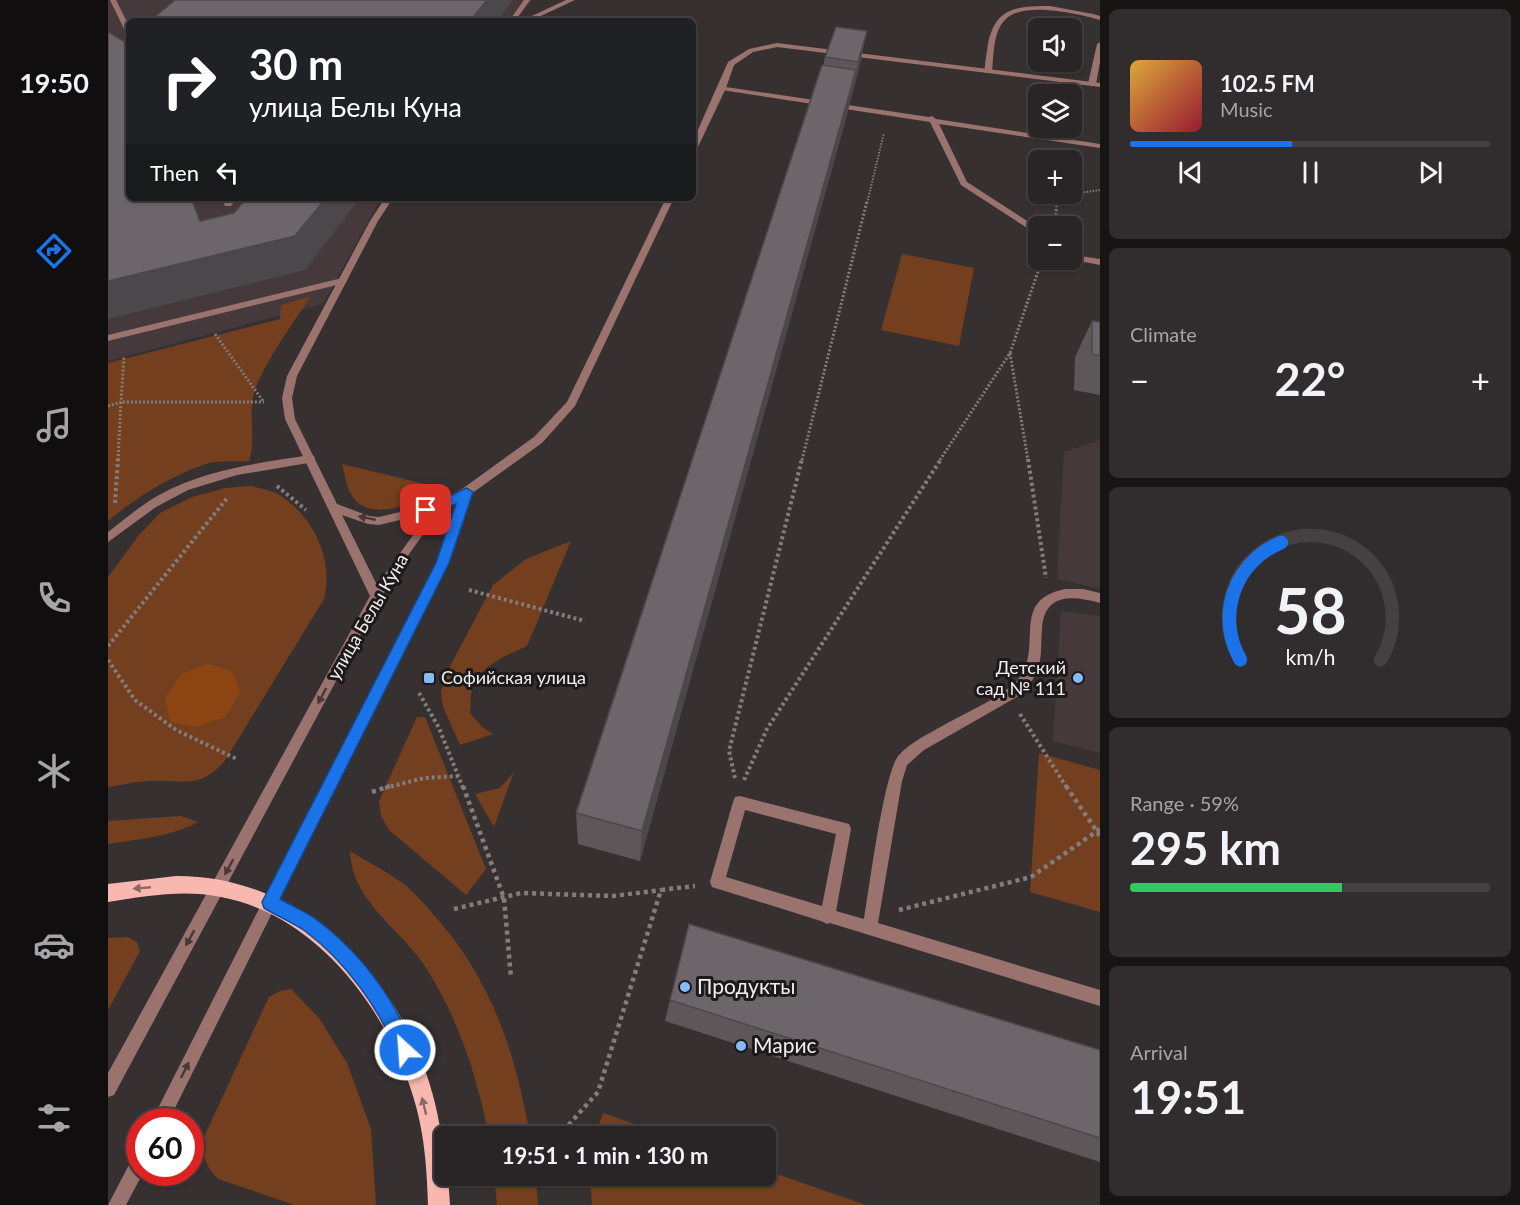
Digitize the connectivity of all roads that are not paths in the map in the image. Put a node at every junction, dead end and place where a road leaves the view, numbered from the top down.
1 (113, 0) edge
2 (527, 0) edge
3 (572, 0) edge
4 (514, 18) edge
5 (531, 18) edge
6 (1100, 18) edge
7 (126, 27) edge
8 (1100, 44) edge
9 (988, 71) junction
10 (1096, 84) edge
11 (722, 88) junction
12 (932, 118) junction
13 (696, 143) edge
14 (1100, 146) edge
15 (387, 201) edge
16 (669, 201) edge
17 (1028, 225) edge
18 (1082, 259) edge
19 (1100, 262) edge
20 (342, 281) junction
21 (108, 338) edge
22 (310, 459) junction
23 (466, 492) junction
24 (442, 505) junction
25 (334, 507) junction
26 (108, 538) edge
27 (376, 596) junction
28 (1100, 598) edge
29 (218, 887) junction
30 (108, 893) edge
31 (270, 902) junction
32 (827, 917) junction
33 (871, 923) junction
34 (1100, 998) edge
35 (108, 1089) edge
36 (166, 1108) edge
37 (127, 1186) edge
38 (117, 1205) edge
39 (439, 1205) edge

1 - 7 street
2 - 4 street
3 - 5 street
6 - 9 street
8 - 10 street
9 - 10 street
9 - 11 street
11 - 12 street
11 - 13 street
12 - 14 street
12 - 17 street
15 - 20 street
16 - 23 street, улица Белы Куна
18 - 19 street
20 - 21 street
20 - 22 street
22 - 25 street
22 - 26 street
23 - 24 street, улица Белы Куна
23 - 31 street
24 -> 25 street
24 - 27 street, улица Белы Куна
25 - 27 street
27 -> 29 street, улица Белы Куна
28 - 33 street
29 -> 30 main road
29 - 31 main road
29 -> 35 street, улица Белы Куна
36 -> 31 street
39 -> 31 main road
32 - 32 street
32 - 33 street
33 - 34 street
37 - 38 street

